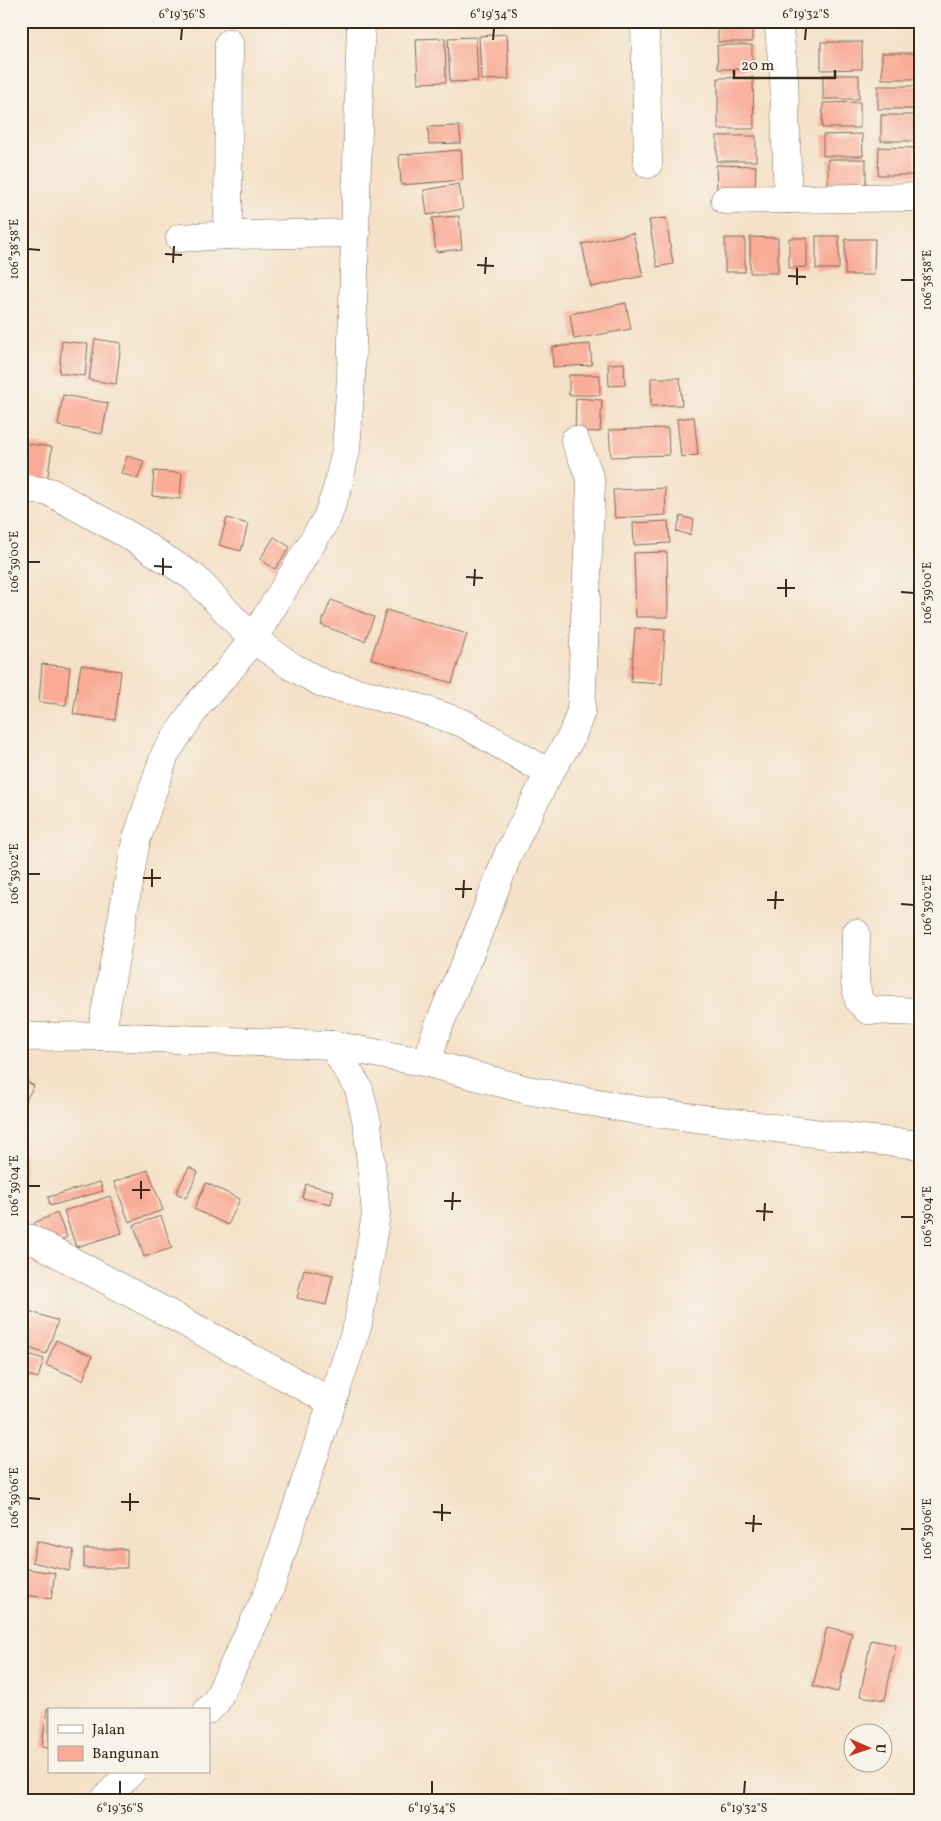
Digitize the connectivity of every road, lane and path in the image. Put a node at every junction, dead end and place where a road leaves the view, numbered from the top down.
1 (361, 21) edge
2 (645, 21) edge
3 (782, 21) edge
4 (229, 43) dead end
5 (648, 164) dead end
6 (920, 197) edge
7 (788, 199) junction
8 (725, 200) dead end
9 (356, 232) junction
10 (228, 235) junction
11 (180, 238) dead end
12 (575, 440) dead end
13 (21, 488) edge
14 (253, 639) junction
15 (549, 773) junction
16 (856, 933) dead end
17 (920, 1012) edge
18 (101, 1036) junction
19 (21, 1037) edge
20 (332, 1045) junction
21 (428, 1063) junction
22 (920, 1145) edge
23 (21, 1237) edge
24 (332, 1402) junction
25 (210, 1708) edge
26 (129, 1774) edge
27 (104, 1800) edge

1 - 9 street
2 - 5 street
3 - 7 street
4 - 10 street
6 - 7 street
7 - 8 street
9 - 10 street
9 - 14 street
10 - 11 street
12 - 15 street
13 - 14 street
14 - 15 street
14 - 18 street
15 - 21 street
16 - 17 street
18 - 19 street
18 - 20 street
20 - 21 street
20 - 24 street
21 - 22 street
23 - 24 street
24 - 25 street
26 - 27 street

